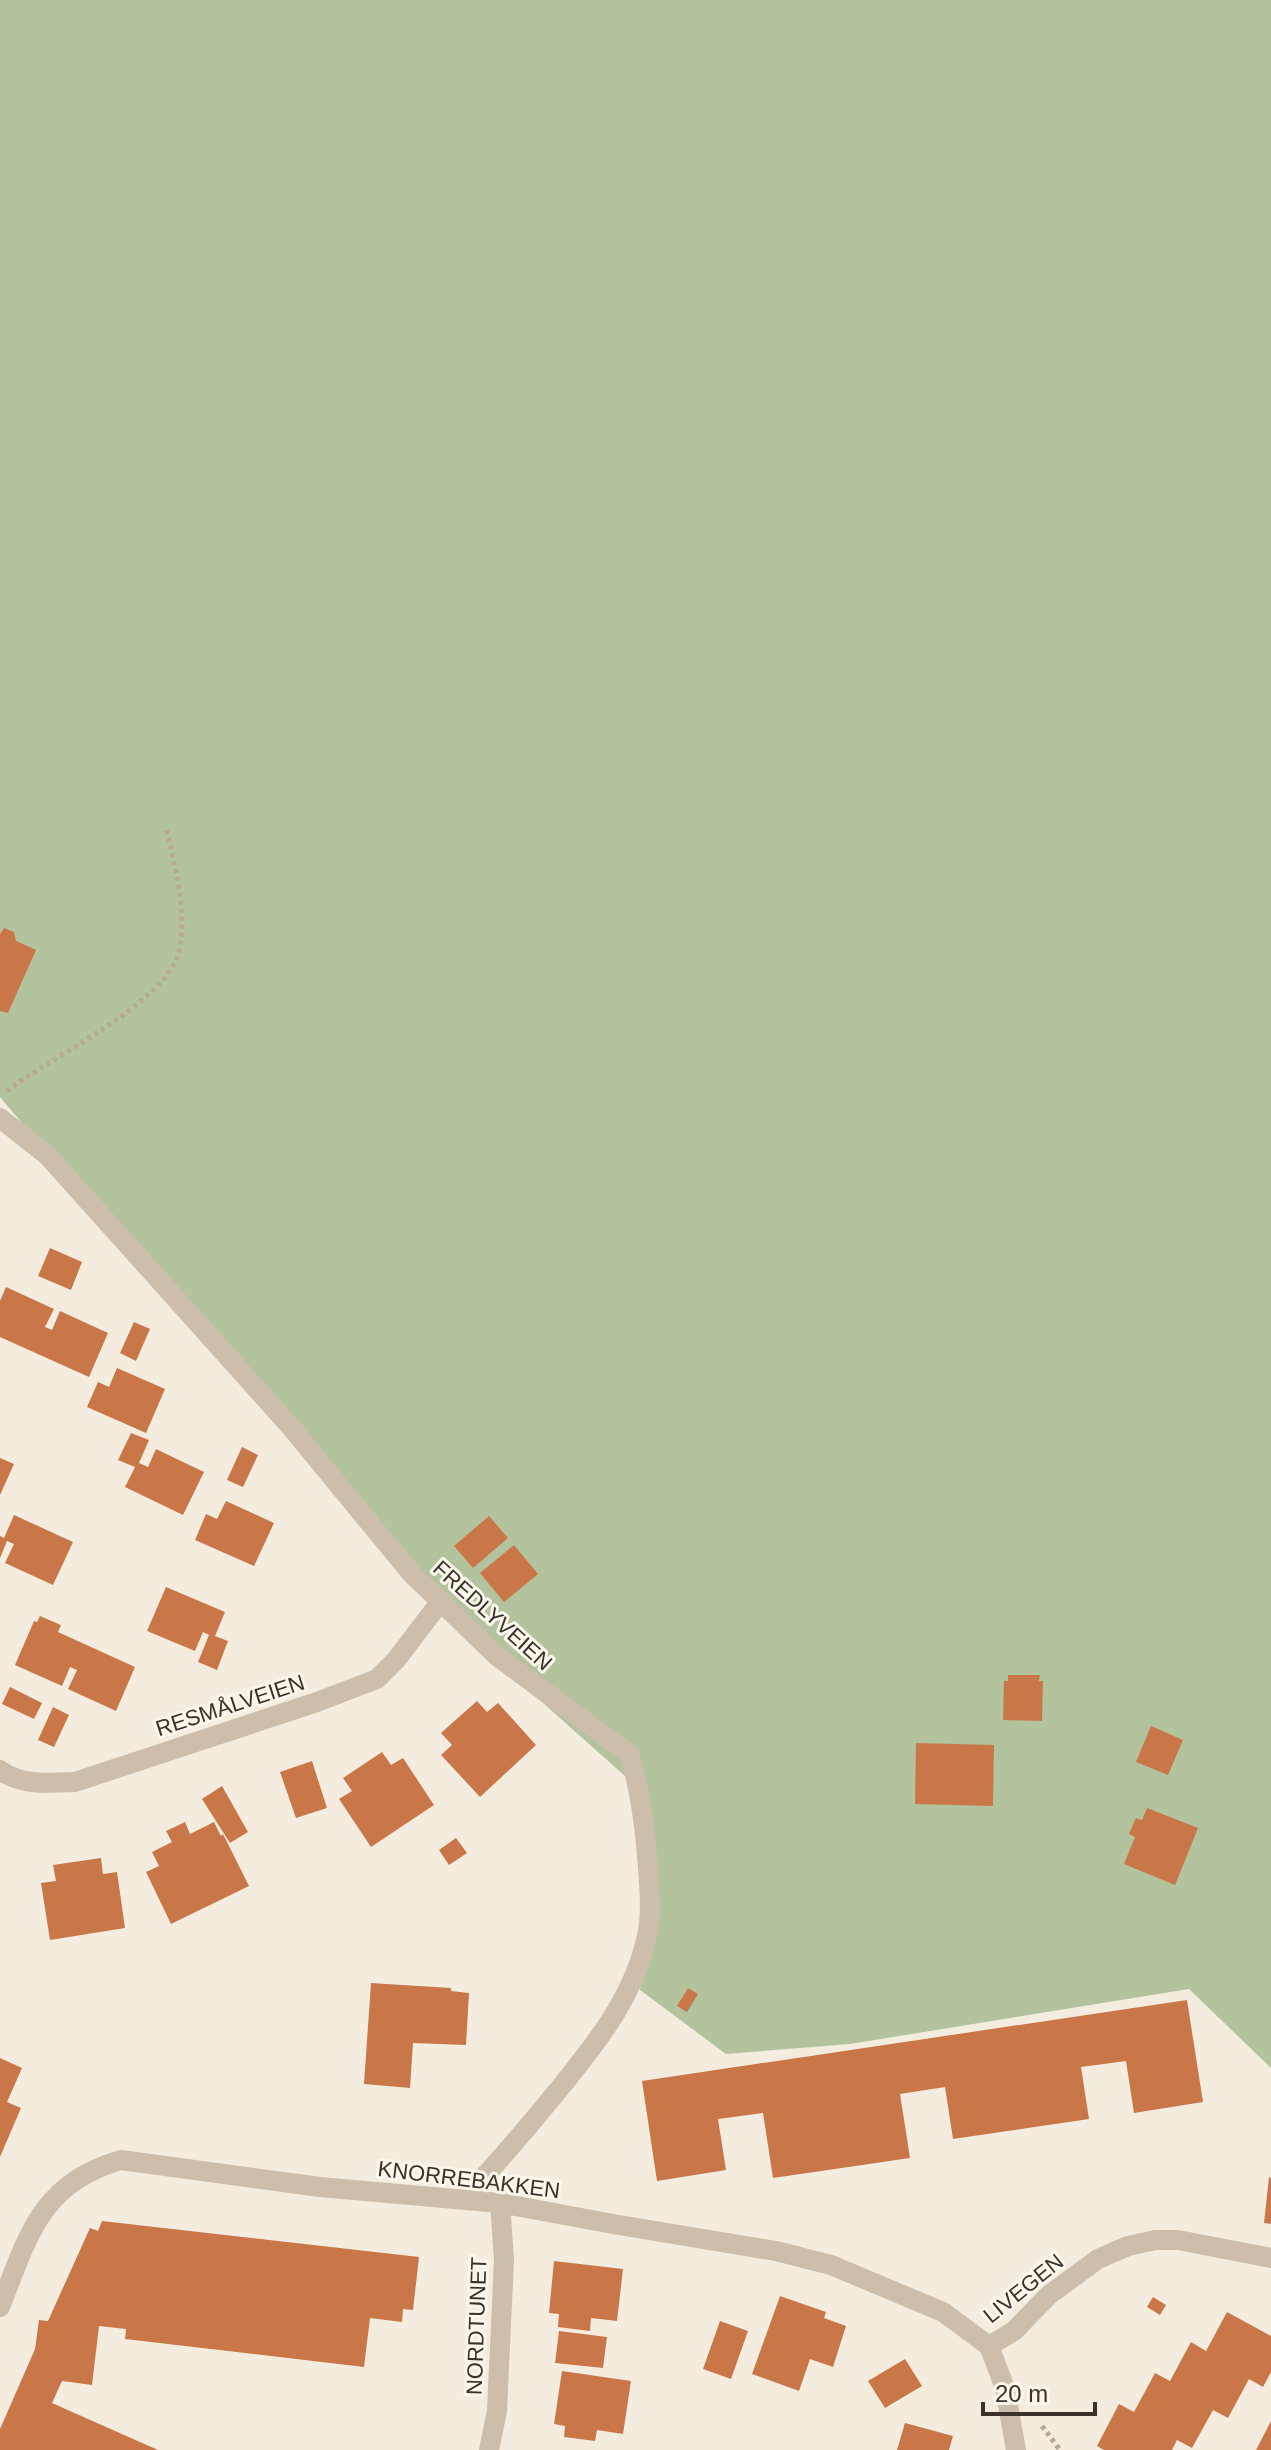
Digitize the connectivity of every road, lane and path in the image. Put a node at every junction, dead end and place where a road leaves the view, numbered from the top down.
1 (166, 826) dead end
2 (0, 1096) edge
3 (0, 1118) edge
4 (441, 1601) junction
5 (0, 1770) edge
6 (464, 2199) junction
7 (500, 2203) junction
8 (1271, 2258) edge
9 (0, 2307) edge
10 (989, 2346) junction
11 (489, 2450) edge
12 (1016, 2450) edge

1 - 2 path
3 - 4 street, FREDLYVEIEN
4 - 5 street, RESMÅLVEIEN
4 - 6 street, FREDLYVEIEN
6 - 7 street, KNORREBAKKEN
6 - 9 street, KNORREBAKKEN
7 - 10 street, KNORREBAKKEN
7 - 11 street, NORDTUNET
8 - 10 street, LIVEGEN
10 - 12 street

